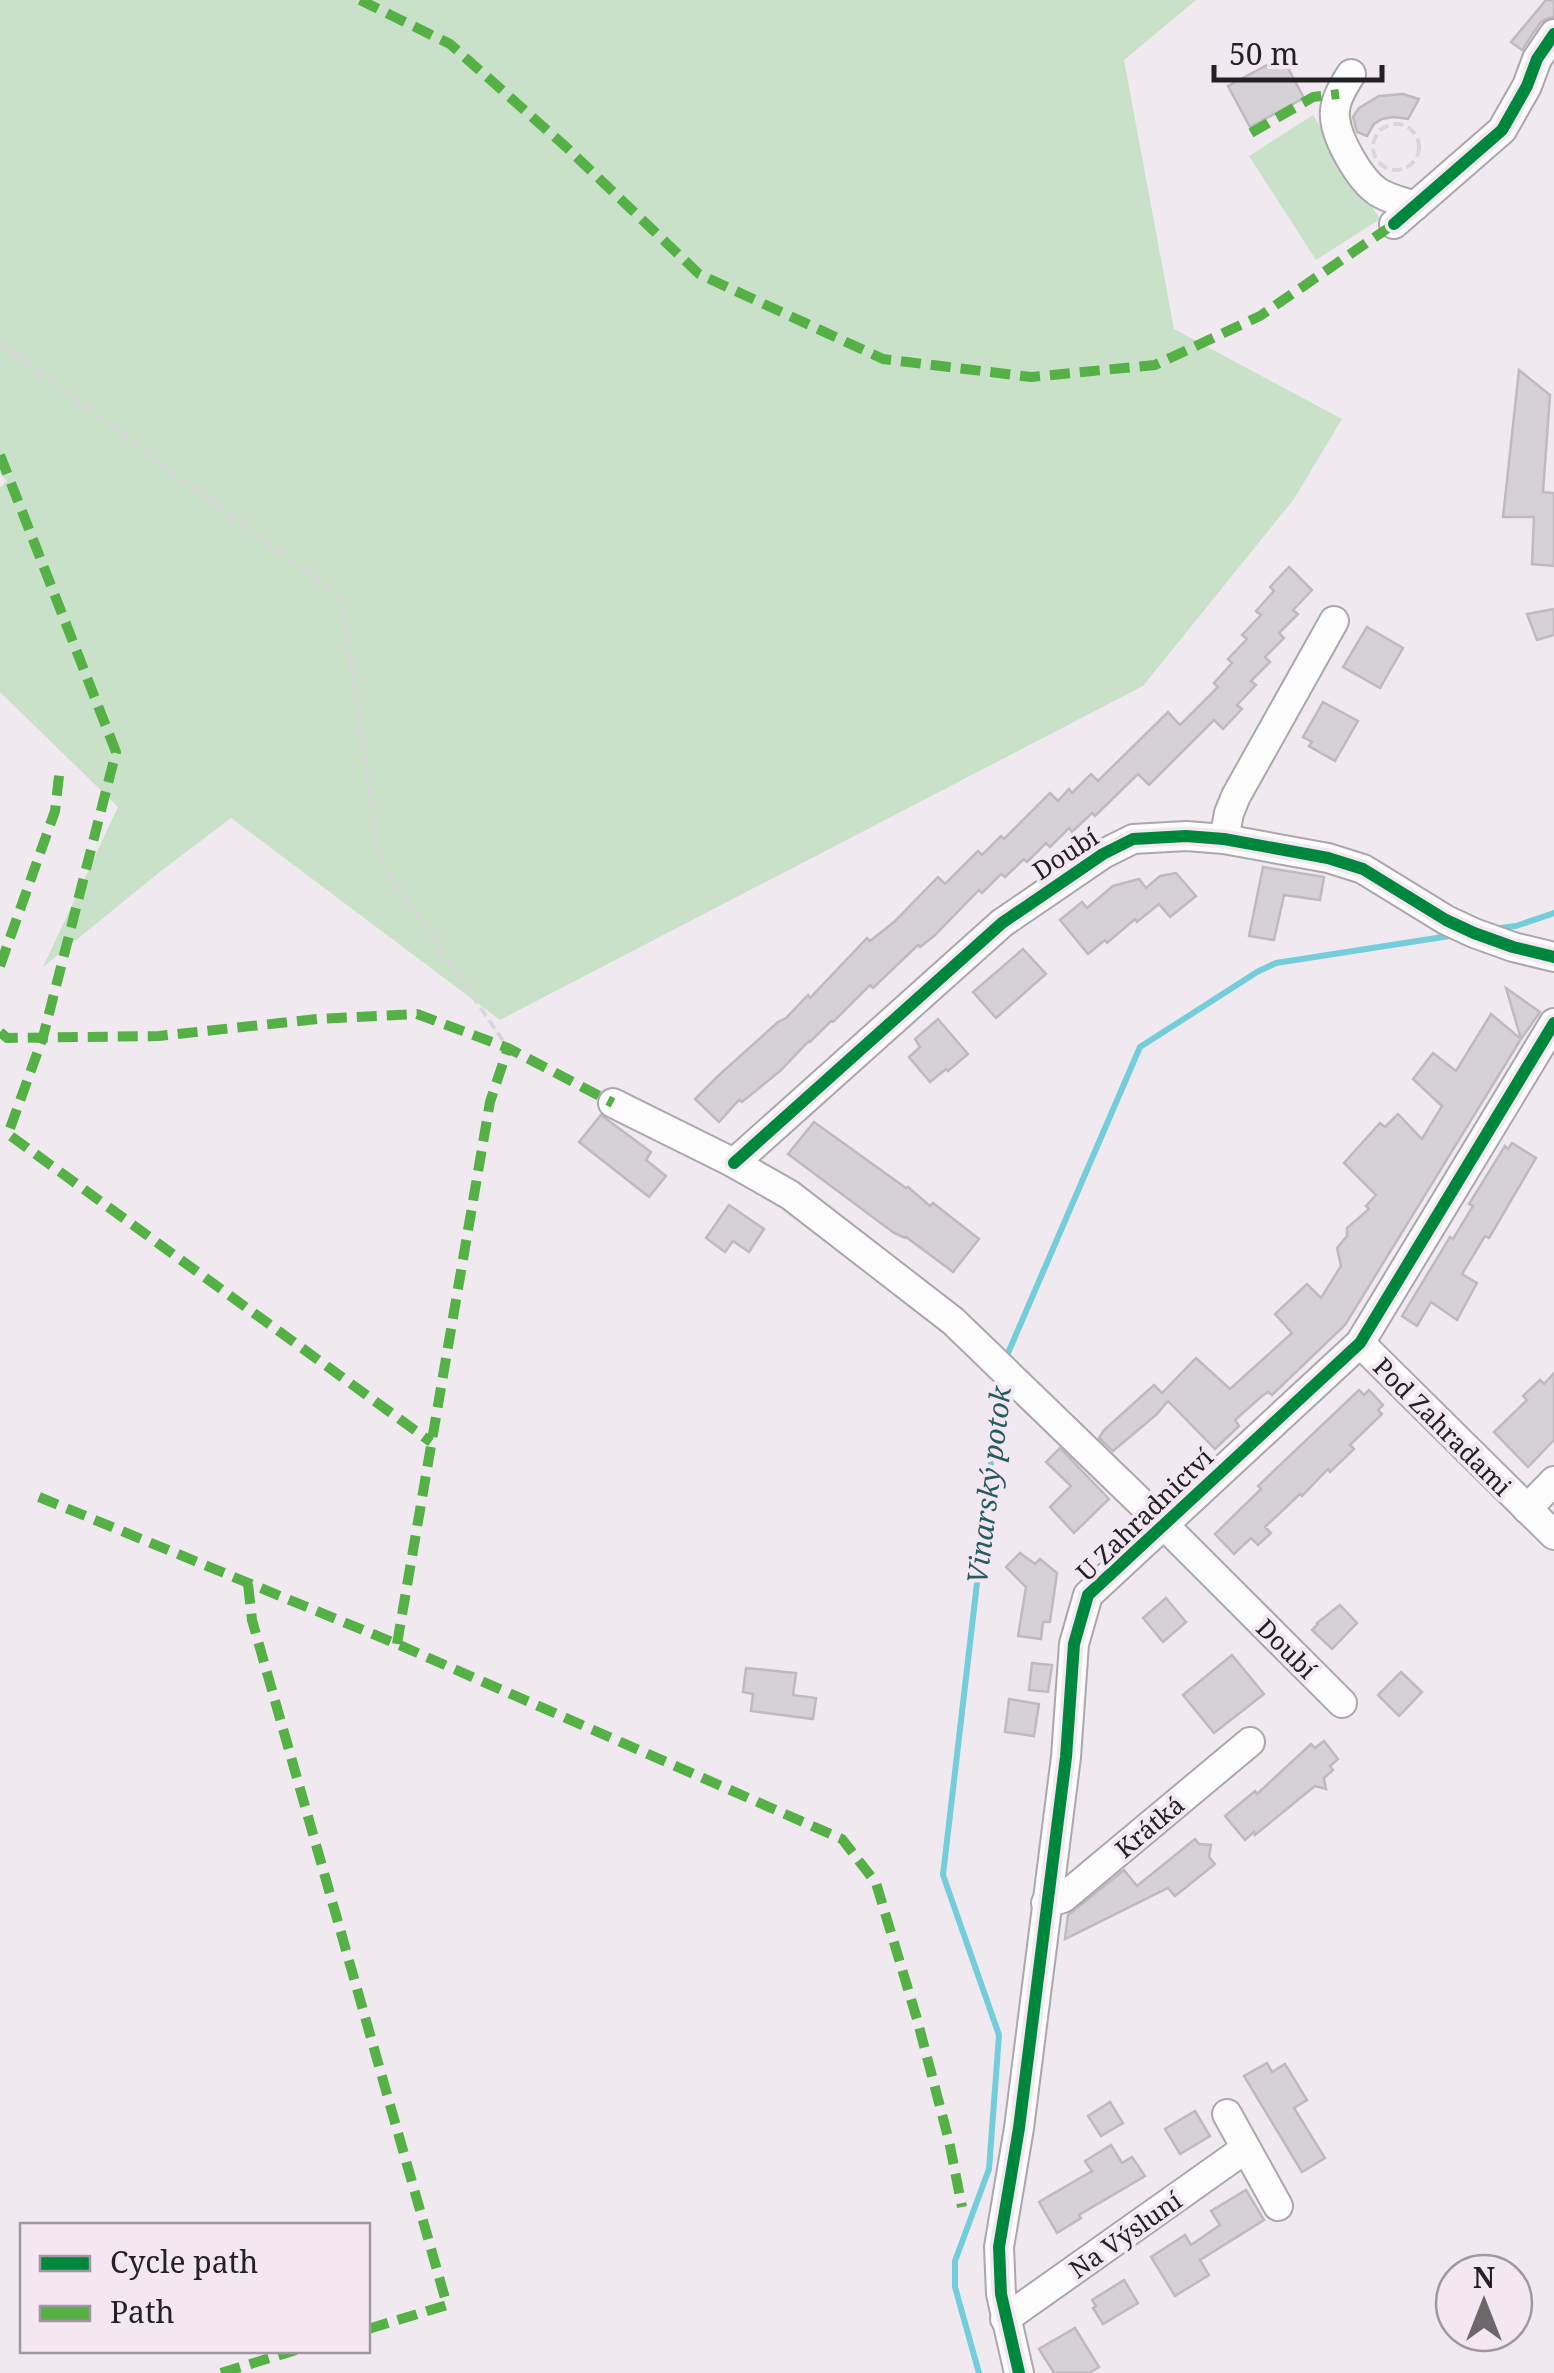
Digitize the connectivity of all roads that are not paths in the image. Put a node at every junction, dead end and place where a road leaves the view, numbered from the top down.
1 (1554, 34) edge
2 (1351, 74) dead end
3 (1334, 621) dead end
4 (1224, 840) junction
5 (1554, 957) edge
6 (1554, 1023) edge
7 (614, 1103) dead end
8 (734, 1162) junction
9 (1360, 1343) junction
10 (1554, 1481) edge
11 (1526, 1509) junction
12 (1163, 1524) junction
13 (1554, 1536) edge
14 (1342, 1703) dead end
15 (1250, 1742) dead end
16 (1046, 1903) junction
17 (1226, 2114) dead end
18 (1245, 2149) junction
19 (1278, 2206) dead end
20 (1005, 2319) junction
21 (1019, 2373) edge

1 - 2 street
3 - 4 street
4 - 5 street, Doubí
4 - 8 street, Doubí
6 - 9 street, U Zahradnictví
7 - 8 street, Doubí
8 - 12 street, Doubí
9 - 11 street, Pod Zahradami
9 - 12 street, U Zahradnictví
10 - 11 street, Pod Zahradami
11 - 13 street, Pod Zahradami
12 - 14 street, Doubí
12 - 16 street, U Zahradnictví
15 - 16 street, Krátká
16 - 20 street, U Zahradnictví
17 - 18 street
18 - 19 street
18 - 20 street, Na Výsluní
20 - 21 street, U Zahradnictví

